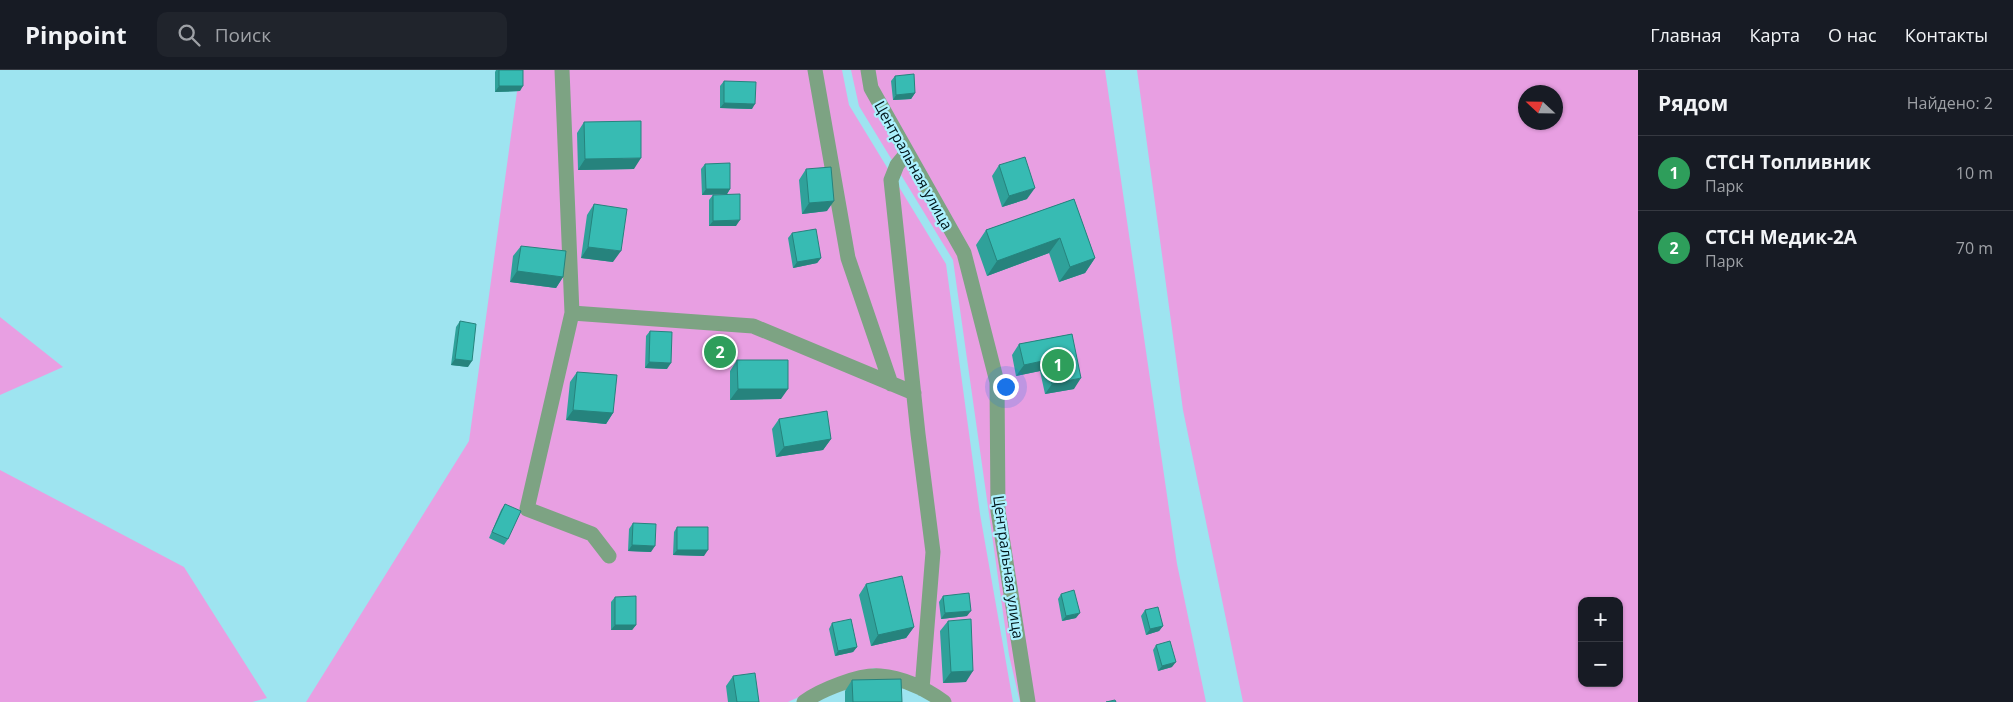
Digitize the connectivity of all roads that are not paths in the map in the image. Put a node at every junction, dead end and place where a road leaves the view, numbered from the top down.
1 (562, 70) edge
2 (815, 70) edge
3 (868, 70) edge
4 (907, 153) junction
5 (572, 313) junction
6 (891, 384) junction
7 (914, 393) junction
8 (609, 556) dead end
9 (922, 688) junction
10 (804, 702) edge
11 (944, 702) edge
12 (1028, 702) edge

1 - 5 street
2 - 6 street
3 - 4 street, Центральная улица
4 - 7 street
4 - 12 street, Центральная улица
5 - 6 street
5 - 8 street
6 - 7 street
7 - 9 street
9 - 10 street
9 - 11 street

